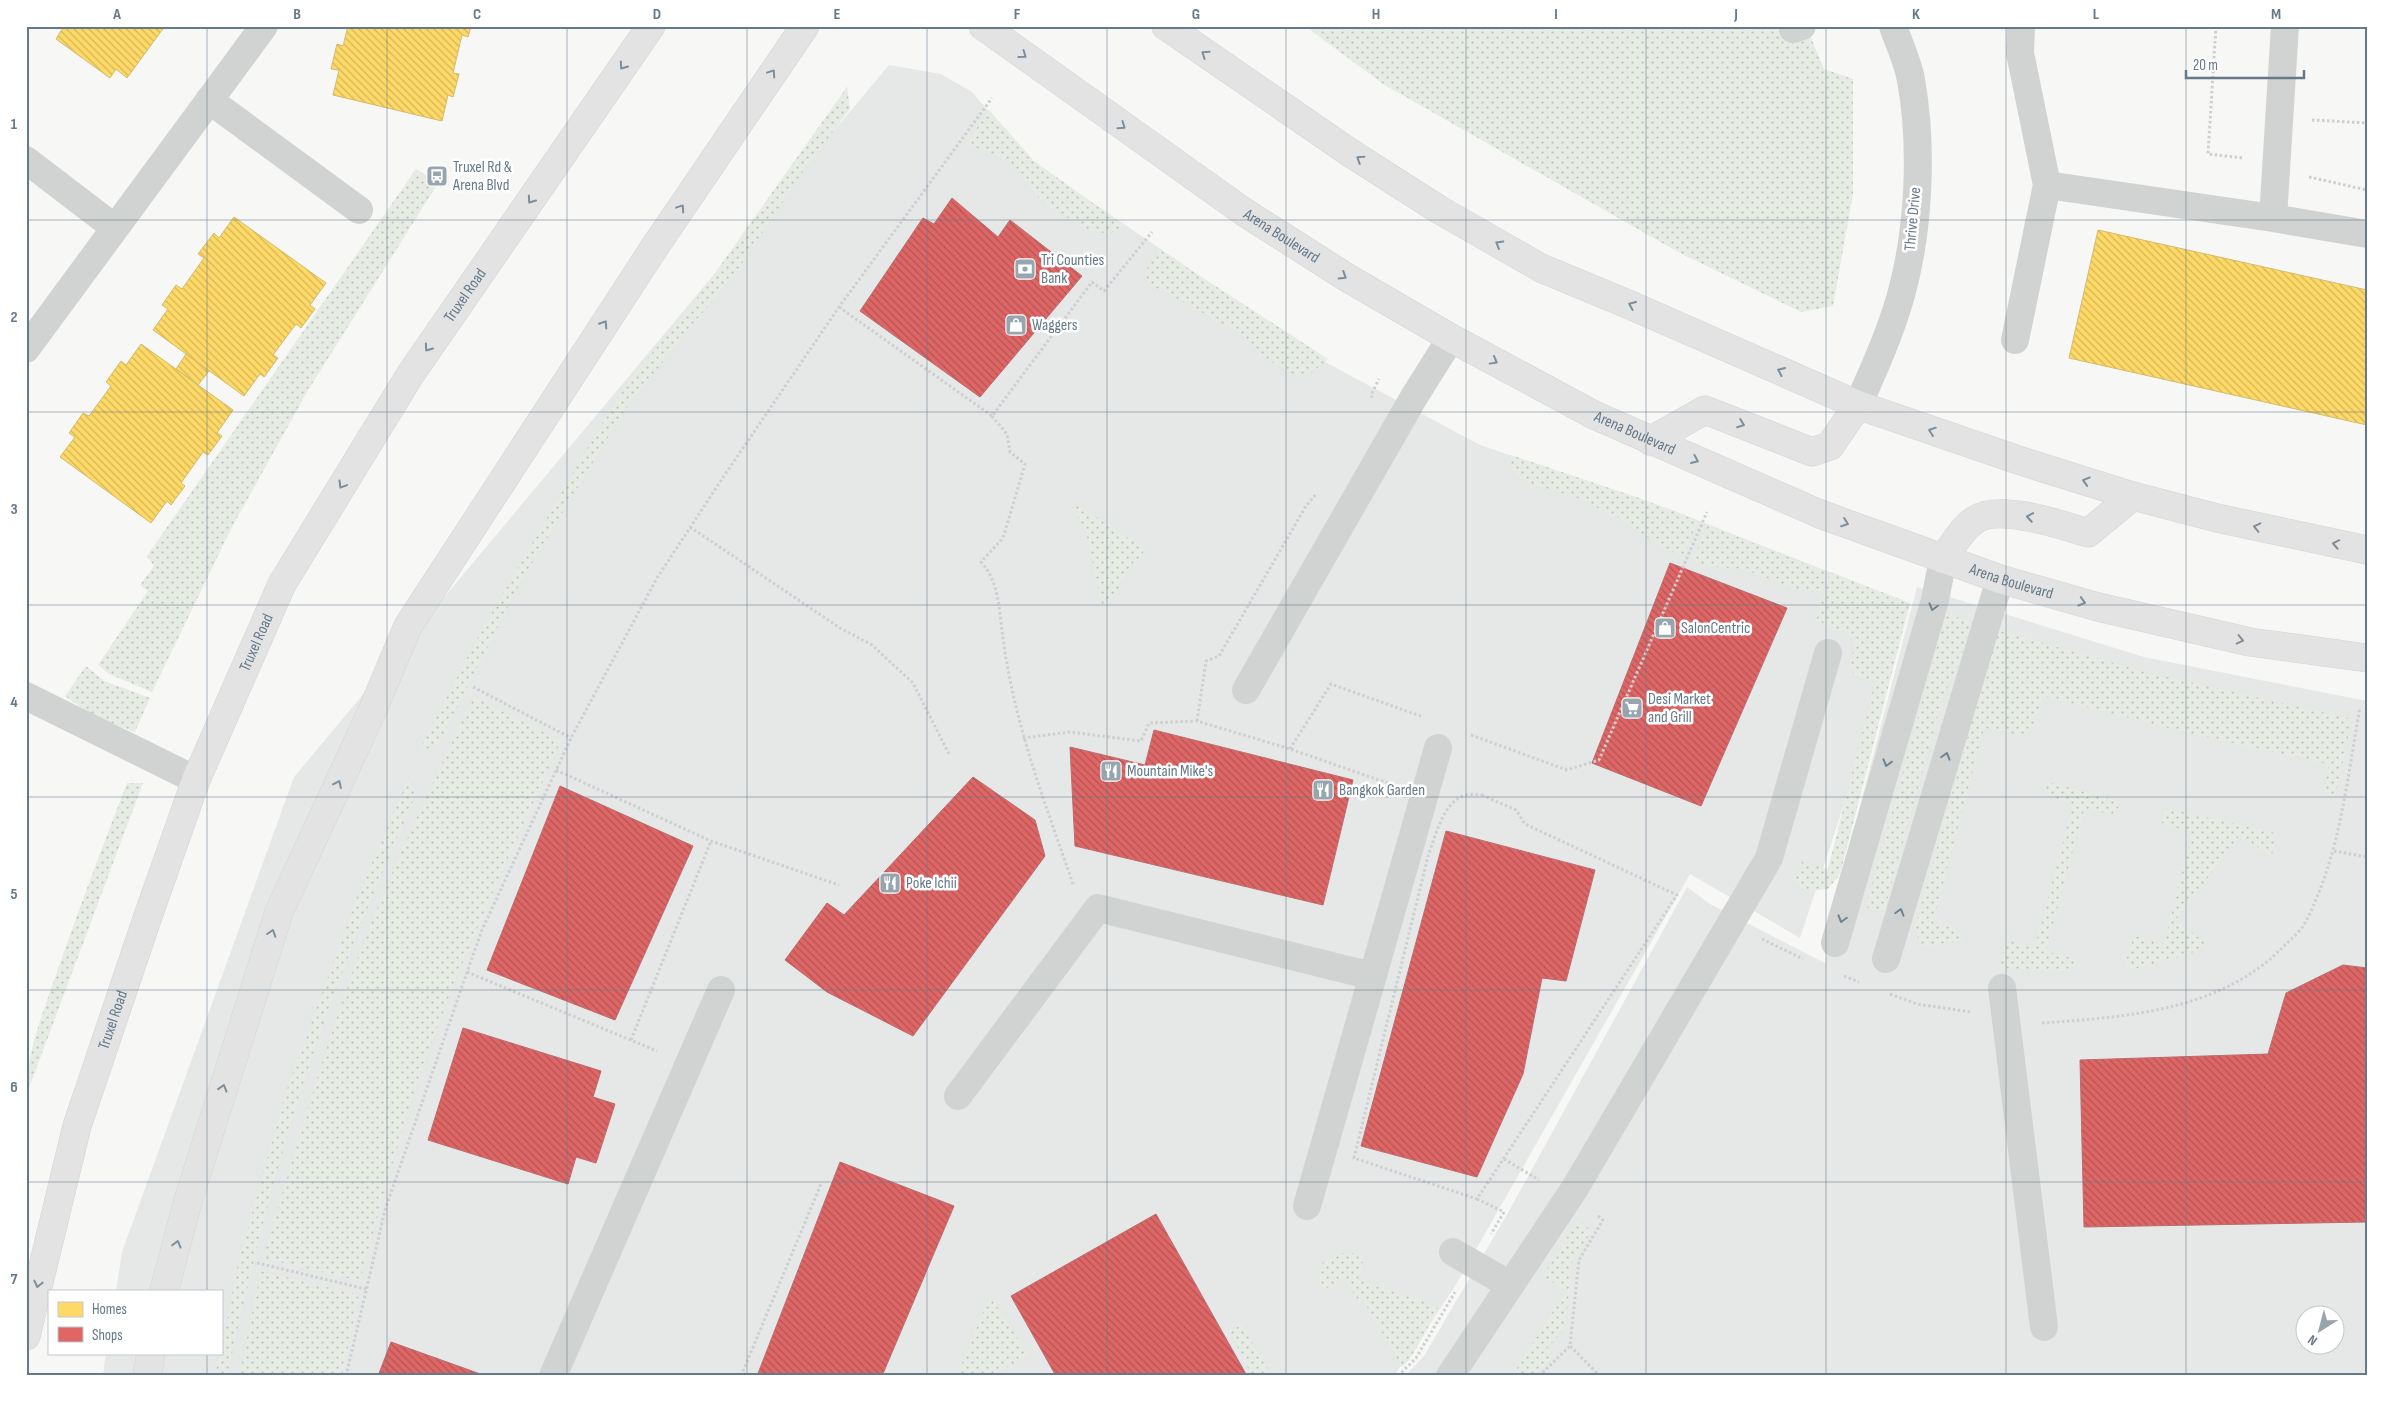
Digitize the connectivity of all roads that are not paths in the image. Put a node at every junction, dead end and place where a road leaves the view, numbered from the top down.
1 (264, 26) edge
2 (651, 26) edge
3 (805, 26) edge
4 (983, 26) edge
5 (1166, 26) edge
6 (1892, 26) edge
7 (2022, 26) edge
8 (2285, 26) edge
9 (209, 100) junction
10 (26, 160) edge
11 (2047, 185) junction
12 (359, 210) dead end
13 (2273, 218) junction
14 (116, 228) junction
15 (2367, 234) edge
16 (1451, 338) junction
17 (2015, 340) dead end
18 (26, 349) edge
19 (1858, 405) junction
20 (1650, 441) junction
21 (2133, 496) junction
22 (2367, 550) edge
23 (1943, 559) junction
24 (2000, 578) junction
25 (1828, 653) dead end
26 (2367, 658) edge
27 (1246, 690) dead end
28 (26, 696) edge
29 (1438, 748) dead end
30 (196, 780) junction
31 (1835, 943) dead end
32 (1886, 959) dead end
33 (1372, 976) junction
34 (2002, 988) dead end
35 (721, 990) dead end
36 (958, 1096) dead end
37 (1307, 1206) dead end
38 (1453, 1252) dead end
39 (1510, 1285) junction
40 (164, 1290) edge
41 (2044, 1327) dead end
42 (26, 1336) edge
43 (151, 1354) edge
44 (147, 1376) edge
45 (553, 1376) edge
46 (1450, 1376) edge

1 - 9 street
2 -> 30 main road, Truxel Road
40 -> 3 main road
4 -> 16 main road, Arena Boulevard
19 -> 5 main road
6 - 19 street, Thrive Drive
7 - 11 street
8 - 13 street
9 - 12 street
9 - 14 street
10 - 14 street
11 - 13 street
11 - 17 street
13 - 15 street
14 - 18 street
16 -> 20 main road, Arena Boulevard
16 - 27 street
20 -> 19 main road
21 -> 19 main road
20 -> 23 main road, Arena Boulevard
22 -> 21 main road
21 -> 23 main road
23 - 24 main road, Arena Boulevard
23 -> 31 street
24 -> 26 main road, Arena Boulevard
32 -> 24 street
25 - 39 street
28 - 30 street
29 - 33 street
30 -> 42 main road, Truxel Road
33 - 36 street
33 - 37 street
34 - 41 street
35 - 45 street
38 - 39 street
39 - 46 street
43 - 44 main road

